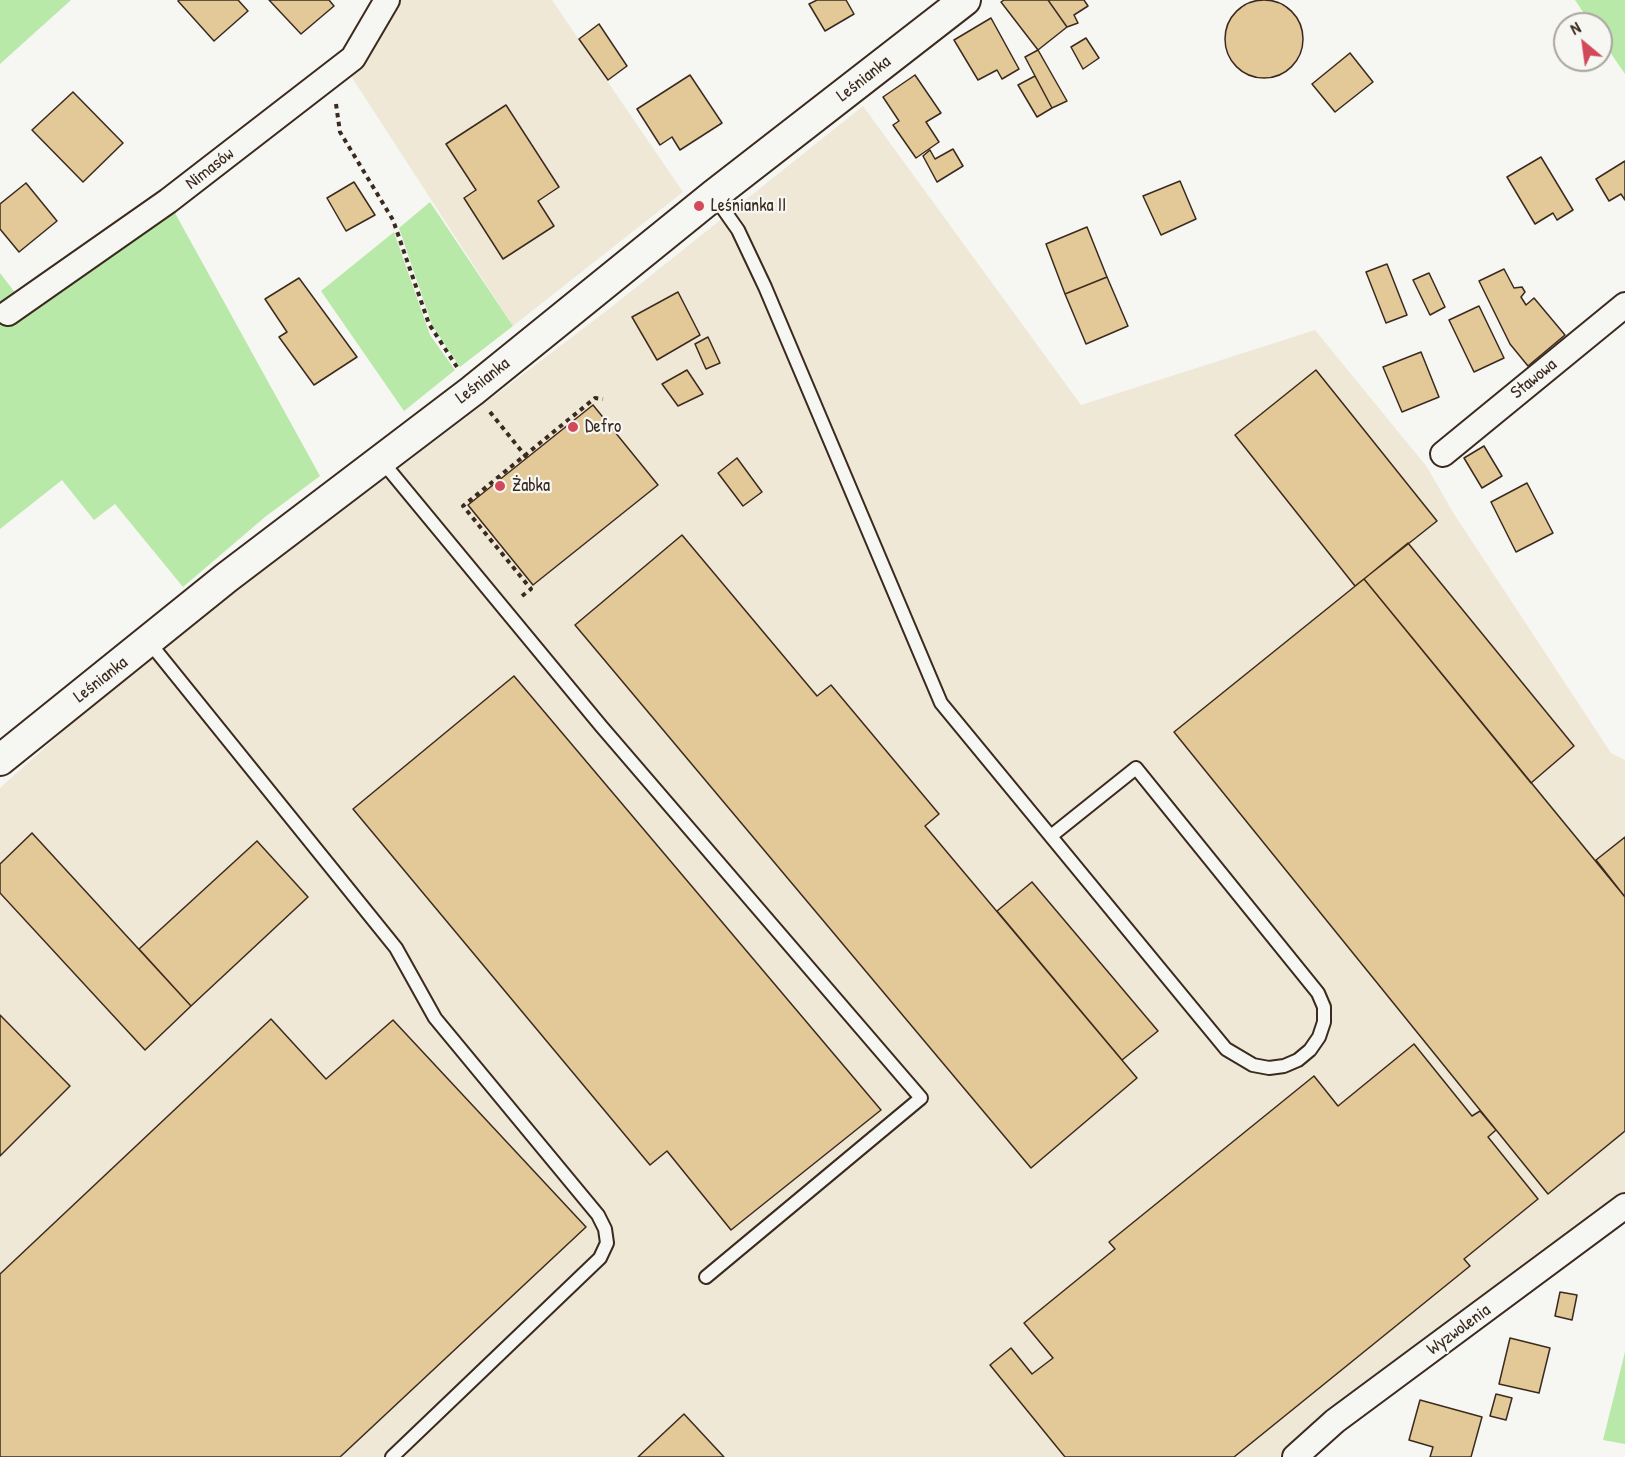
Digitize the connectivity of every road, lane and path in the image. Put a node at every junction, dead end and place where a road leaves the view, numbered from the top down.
1 (387, 0) edge
2 (965, 0) edge
3 (328, 77) junction
4 (714, 195) junction
5 (1625, 305) edge
6 (8, 314) dead end
7 (603, 399) dead end
8 (480, 400) junction
9 (1443, 454) dead end
10 (526, 456) junction
11 (381, 459) junction
12 (505, 610) junction
13 (149, 642) junction
14 (0, 760) edge
15 (1051, 836) junction
16 (1625, 1206) edge
17 (706, 1277) dead end
18 (392, 1457) edge
19 (1294, 1457) edge

1 - 3 street, Nimasów
2 - 4 street, Leśnianka
3 - 6 street, Nimasów
3 - 8 path
4 - 8 street, Leśnianka
4 - 15 lane
5 - 9 street, Stawowa
7 - 10 path
8 - 10 path
8 - 11 street, Leśnianka
10 - 12 path
11 - 12 lane
11 - 13 street, Leśnianka
12 - 17 lane
13 - 14 street, Leśnianka
13 - 18 lane
15 - 15 lane
16 - 19 street, Wyzwolenia

